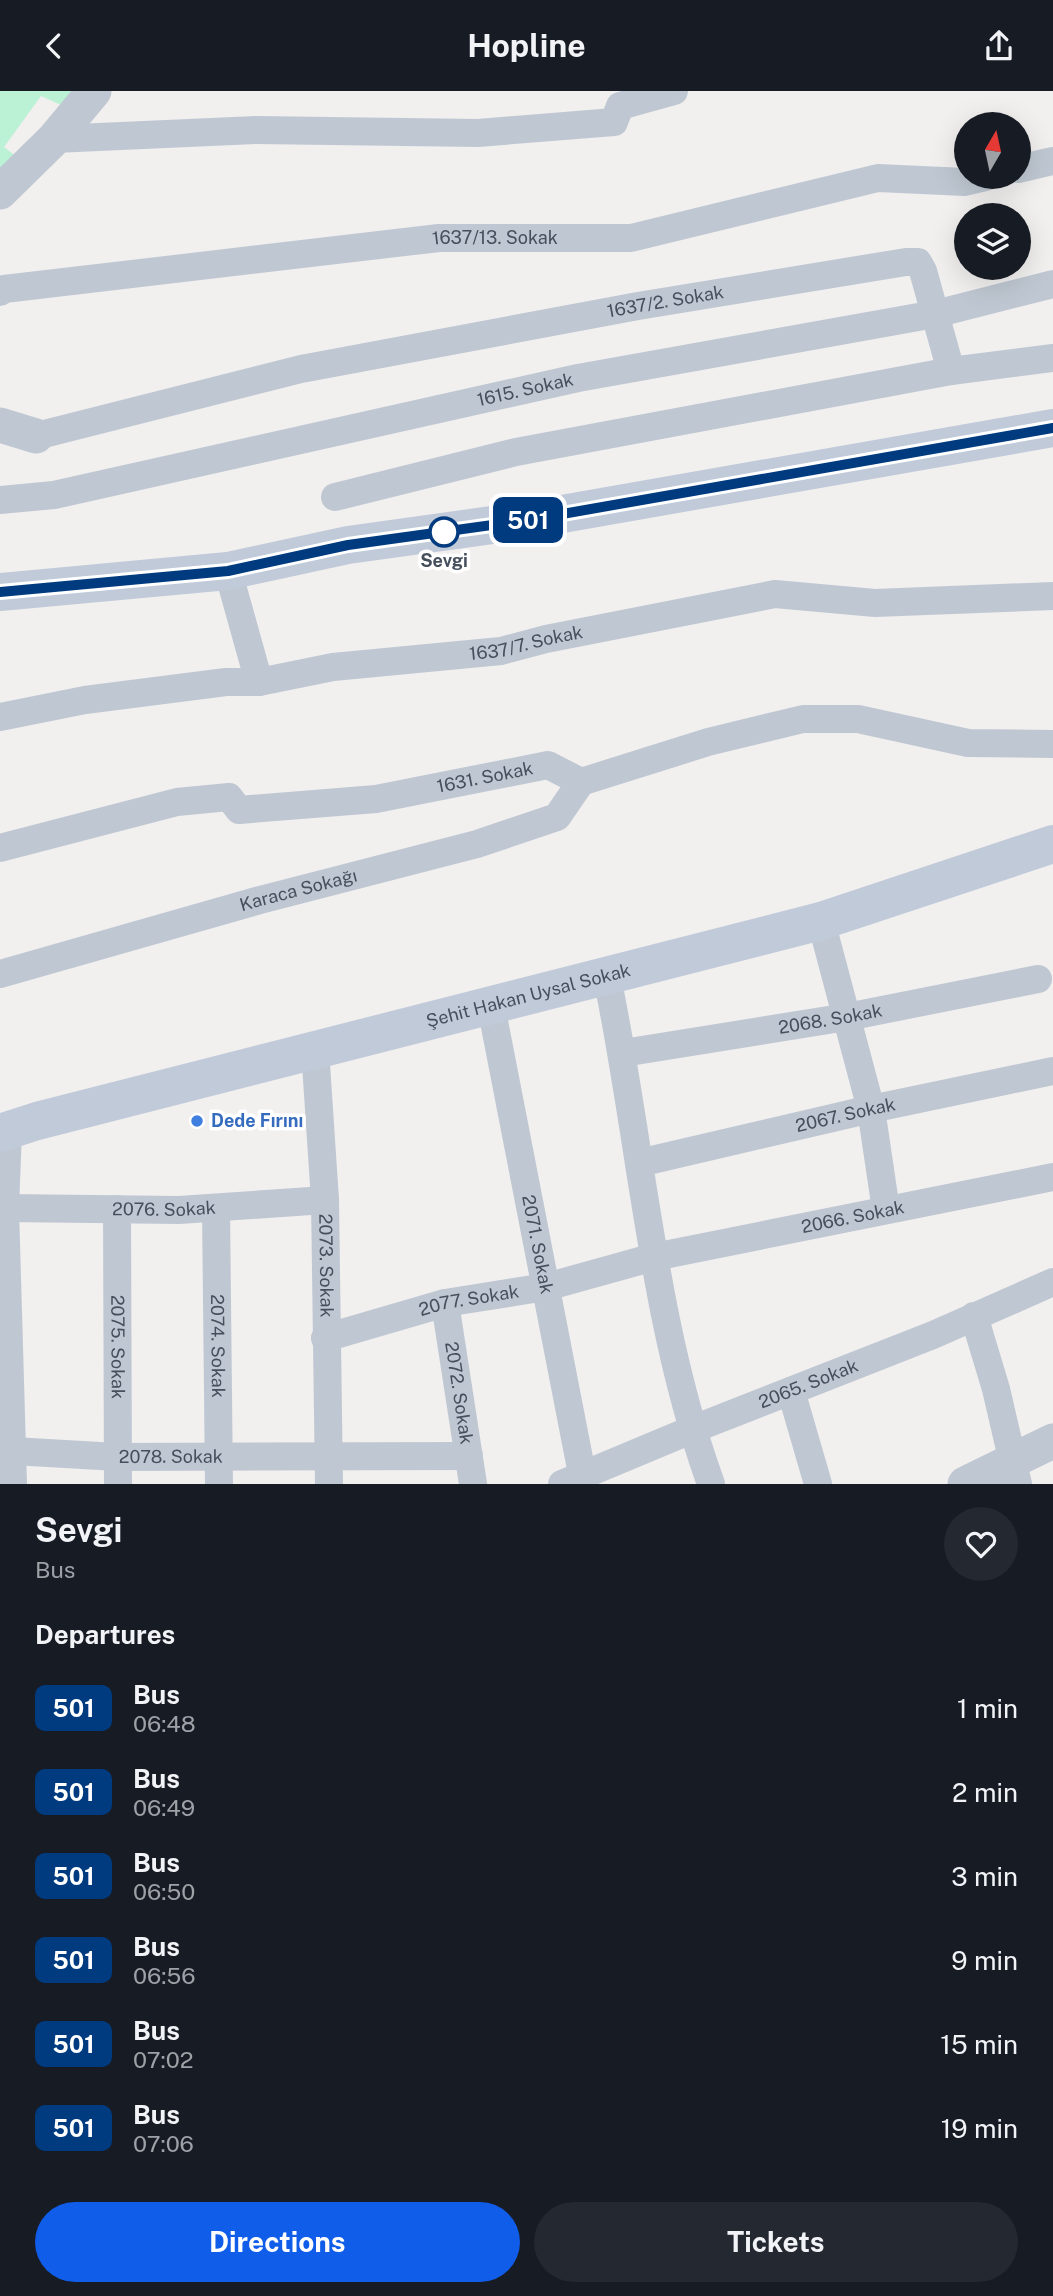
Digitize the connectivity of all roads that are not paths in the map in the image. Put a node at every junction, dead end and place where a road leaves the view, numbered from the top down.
1 (94, 91) edge
2 (674, 91) edge
3 (54, 139) junction
4 (1053, 161) edge
5 (1031, 166) edge
6 (954, 181) edge
7 (0, 192) edge
8 (1053, 284) edge
9 (0, 292) edge
10 (935, 314) junction
11 (1053, 358) edge
12 (951, 371) junction
13 (0, 425) edge
14 (1053, 428) edge
15 (36, 436) joint
16 (335, 497) dead end
17 (0, 500) edge
18 (228, 571) junction
19 (0, 592) edge
20 (1053, 596) edge
21 (259, 682) junction
22 (0, 717) edge
23 (1053, 744) edge
24 (581, 782) junction
25 (1053, 844) edge
26 (0, 848) edge
27 (821, 922) junction
28 (0, 974) edge
29 (607, 977) junction
30 (1038, 979) dead end
31 (491, 1006) junction
32 (847, 1017) junction
33 (315, 1049) junction
34 (623, 1053) junction
35 (1053, 1072) edge
36 (871, 1108) junction
37 (4, 1132) edge
38 (639, 1163) junction
39 (1053, 1177) edge
40 (324, 1200) junction
41 (5, 1208) junction
42 (216, 1208) junction
43 (117, 1209) junction
44 (886, 1210) junction
45 (654, 1257) junction
46 (1053, 1282) edge
47 (546, 1287) junction
48 (445, 1303) junction
49 (974, 1316) junction
50 (326, 1338) junction
51 (791, 1391) junction
52 (691, 1430) junction
53 (1053, 1441) edge
54 (13, 1451) junction
55 (117, 1470) edge
56 (218, 1470) edge
57 (471, 1470) edge
58 (329, 1471) edge
59 (1016, 1472) edge
60 (576, 1482) edge
61 (13, 1484) edge
62 (711, 1484) edge
63 (818, 1484) edge
64 (965, 1484) edge

1 - 3 street
2 - 3 street
3 - 7 street
4 - 5 street
6 - 9 street, 1637/13. Sokak
8 - 10 street, 1615. Sokak
10 - 12 street, 1637/2. Sokak
10 - 15 street, 1637/2. Sokak
10 - 17 street, 1615. Sokak
11 - 12 street
12 - 16 street
13 - 15 street
14 - 18 main road
18 - 19 main road
18 - 21 street
20 - 21 street, 1637/7. Sokak
21 - 22 street, 1637/7. Sokak
23 - 24 street
24 - 26 street, 1631. Sokak
24 - 28 street, Karaca Sokağı
25 - 27 main road, Şehit Hakan Uysal Sokak
27 - 29 main road, Şehit Hakan Uysal Sokak
27 - 32 street
29 - 31 main road, Şehit Hakan Uysal Sokak
29 - 34 street
30 - 32 street, 2068. Sokak
31 - 33 main road, Şehit Hakan Uysal Sokak
31 - 47 street, 2071. Sokak
32 - 34 street, 2068. Sokak
32 - 36 street
33 - 37 main road, Şehit Hakan Uysal Sokak
33 - 40 street, 2073. Sokak
34 - 38 street
35 - 36 street, 2067. Sokak
36 - 38 street, 2067. Sokak
36 - 44 street
37 - 41 street
38 - 45 street
39 - 44 street, 2066. Sokak
40 - 42 street, 2076. Sokak
40 - 50 street, 2073. Sokak
41 - 43 street, 2076. Sokak
41 - 54 street
42 - 43 street, 2076. Sokak
42 - 56 street, 2074. Sokak
43 - 55 street, 2075. Sokak
44 - 45 street, 2066. Sokak
45 - 47 street, 2077. Sokak
45 - 52 street
46 - 49 street, 2065. Sokak
47 - 48 street, 2077. Sokak
47 - 60 street, 2071. Sokak
48 - 50 street, 2077. Sokak
48 - 57 street, 2072. Sokak
49 - 51 street, 2065. Sokak
49 - 59 street
50 - 58 street, 2073. Sokak
51 - 52 street, 2065. Sokak
51 - 63 street
52 - 60 street, 2065. Sokak
52 - 62 street
53 - 59 street
54 - 55 street, 2078. Sokak
54 - 61 street
55 - 56 street, 2078. Sokak
56 - 58 street, 2078. Sokak
57 - 58 street, 2078. Sokak
59 - 64 street

